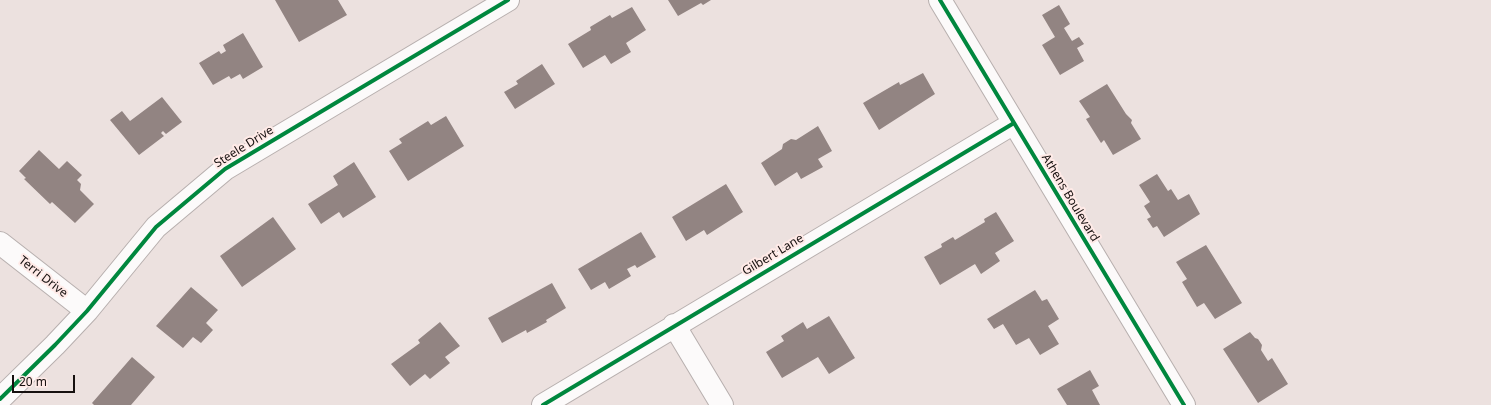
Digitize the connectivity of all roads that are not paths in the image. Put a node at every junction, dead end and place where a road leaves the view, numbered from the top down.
1 (508, 0) edge
2 (940, 0) edge
3 (1014, 123) junction
4 (0, 243) edge
5 (87, 311) junction
6 (674, 325) junction
7 (0, 399) edge
8 (543, 405) edge
9 (722, 405) edge
10 (1184, 405) edge

1 - 5 street, Steele Drive
2 - 3 street, Athens Boulevard
3 - 6 street, Gilbert Lane
3 - 10 street, Athens Boulevard
4 - 5 street, Terri Drive
5 - 7 street, Steele Drive
6 - 8 street, Gilbert Lane
6 - 9 street

